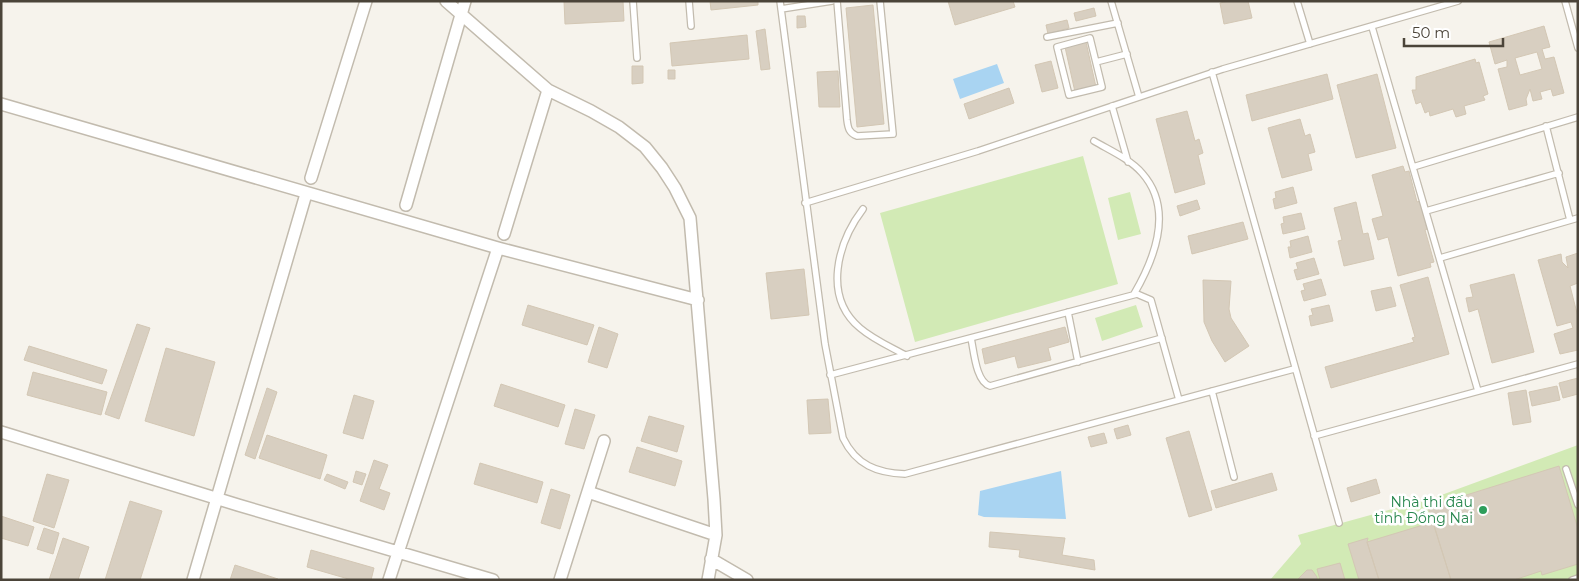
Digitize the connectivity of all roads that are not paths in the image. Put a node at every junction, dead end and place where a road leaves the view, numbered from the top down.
1 (366, 1) edge
2 (446, 1) edge
3 (465, 1) edge
4 (633, 1) edge
5 (689, 1) edge
6 (780, 1) edge
7 (832, 1) edge
8 (838, 1) edge
9 (880, 1) edge
10 (1111, 1) edge
11 (1296, 1) edge
12 (1458, 1) edge
13 (1565, 1) edge
14 (782, 9) junction
15 (461, 16) junction
16 (1118, 22) junction
17 (691, 26) dead end
18 (1372, 27) junction
19 (1047, 37) dead end
20 (1310, 44) junction
21 (1578, 48) edge
22 (1127, 54) junction
23 (637, 58) dead end
24 (1096, 62) junction
25 (1212, 72) junction
26 (548, 90) junction
27 (1139, 97) junction
28 (1, 104) edge
29 (1112, 106) junction
30 (1578, 116) edge
31 (1546, 126) junction
32 (1094, 141) dead end
33 (1128, 162) junction
34 (1413, 167) junction
35 (1558, 173) junction
36 (311, 178) dead end
37 (306, 194) junction
38 (806, 203) junction
39 (406, 205) dead end
40 (863, 209) dead end
41 (1426, 211) junction
42 (1578, 218) edge
43 (1570, 220) junction
44 (504, 234) dead end
45 (498, 248) junction
46 (1440, 258) junction
47 (1134, 294) junction
48 (698, 300) junction
49 (1068, 312) junction
50 (971, 338) junction
51 (1162, 338) junction
52 (907, 356) junction
53 (1078, 362) junction
54 (1578, 364) edge
55 (1294, 369) junction
56 (830, 375) junction
57 (1212, 391) junction
58 (1478, 391) junction
59 (1179, 400) junction
60 (1, 432) edge
61 (1314, 436) junction
62 (604, 441) dead end
63 (1566, 469) dead end
64 (1234, 477) dead end
65 (588, 492) junction
66 (217, 498) junction
67 (1578, 505) edge
68 (1339, 524) dead end
69 (716, 535) junction
70 (397, 552) junction
71 (711, 559) junction
72 (1578, 578) edge
73 (192, 580) edge
74 (389, 580) edge
75 (493, 580) edge
76 (560, 580) edge
77 (708, 580) edge
78 (747, 580) edge
79 (1572, 580) edge

1 - 36 street
2 - 15 street
3 - 15 street
4 - 23 lane
5 - 17 lane
6 - 14 lane
7 - 14 lane
8 - 9 lane
10 - 16 lane
11 - 20 lane
12 - 18 lane
13 - 21 lane
14 - 38 lane
15 - 26 street
15 - 39 street
16 - 19 lane
16 - 22 lane
18 - 20 lane
18 - 34 lane
20 - 25 lane
22 - 24 lane
22 - 27 lane
24 - 24 lane
25 - 27 lane
25 - 55 lane
26 - 44 street
26 - 48 street
27 - 29 lane
28 - 37 street
29 - 33 lane
29 - 38 lane
30 - 31 lane
31 - 34 lane
31 - 35 lane
32 - 33 lane
33 - 47 lane
34 - 41 lane
35 - 41 lane
35 - 43 lane
37 - 45 street
37 - 66 street
38 - 56 lane
40 - 52 lane
41 - 46 lane
42 - 43 lane
43 - 46 lane
45 - 48 street
45 - 70 street
46 - 58 lane
47 - 49 lane
47 - 51 lane
48 - 69 street
49 - 50 lane
49 - 53 lane
50 - 52 lane
50 - 53 lane
51 - 53 lane
51 - 59 lane
52 - 56 lane
54 - 58 lane
55 - 57 lane
55 - 61 lane
56 - 59 lane
57 - 59 lane
57 - 64 lane
58 - 61 lane
60 - 66 street
61 - 68 lane
62 - 65 street
63 - 67 lane
65 - 69 street
65 - 76 street
66 - 70 street
66 - 73 street
69 - 71 street
70 - 74 street
70 - 75 street
71 - 77 street
71 - 78 street
72 - 79 lane

